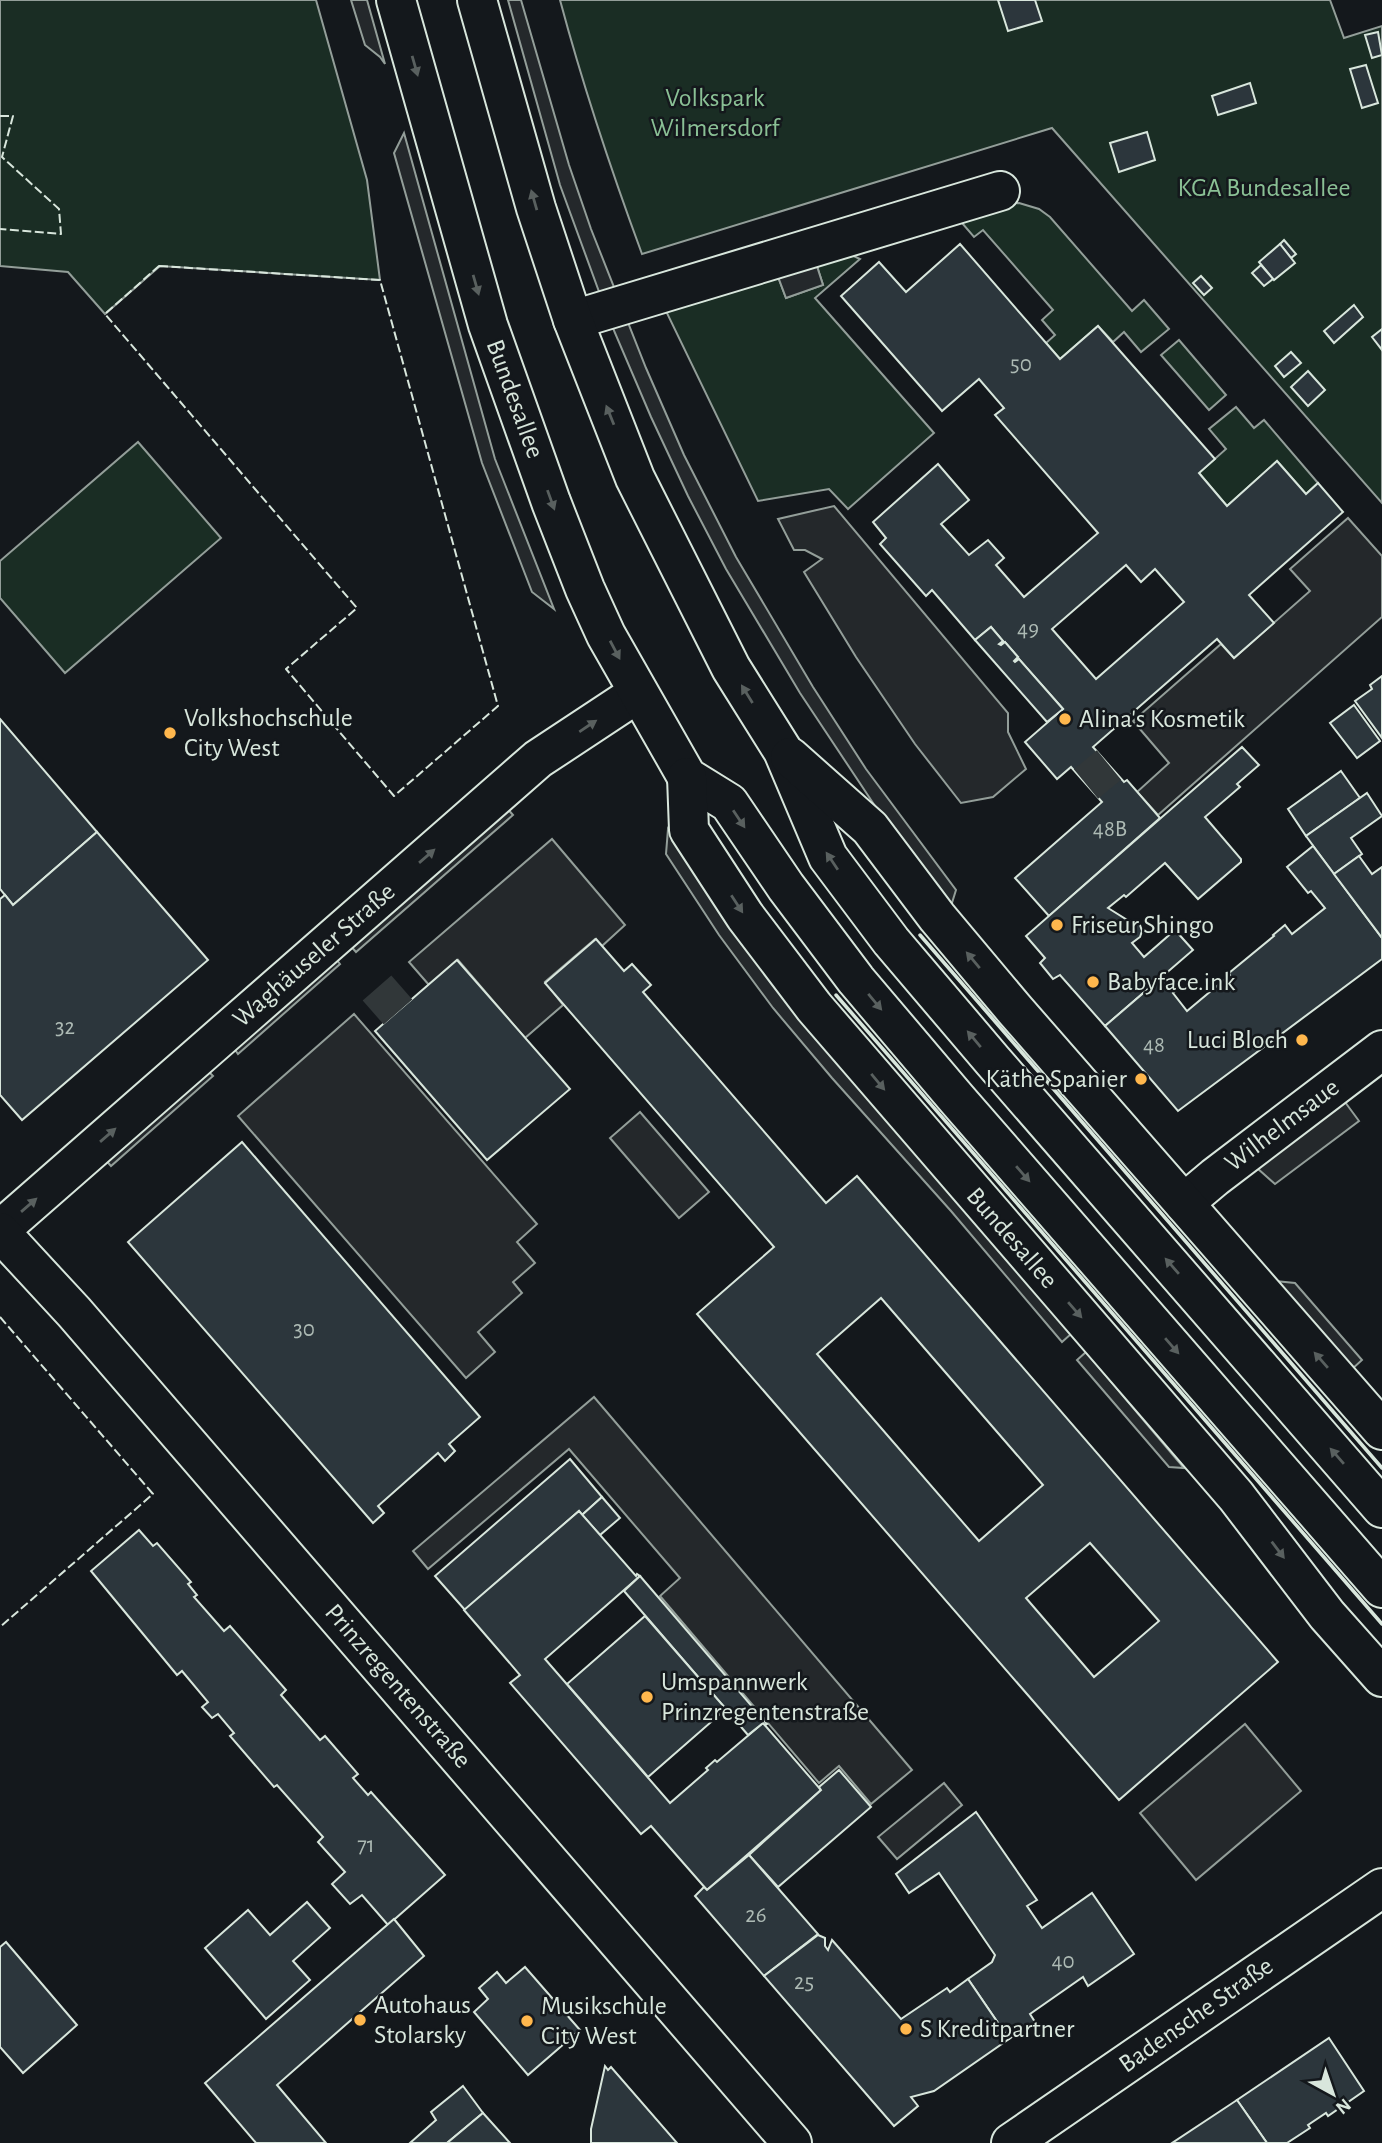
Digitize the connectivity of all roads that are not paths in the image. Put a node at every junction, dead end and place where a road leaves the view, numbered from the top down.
1 (396, 0) edge
2 (477, 0) edge
3 (1000, 191) dead end
4 (573, 320) junction
5 (638, 693) junction
6 (783, 751) junction
7 (687, 777) junction
8 (1382, 1050) edge
9 (1184, 1203) junction
10 (0, 1231) edge
11 (1382, 1430) edge
12 (1382, 1508) edge
13 (1382, 1588) edge
14 (1382, 1677) edge
15 (1382, 1888) edge
16 (792, 2143) edge
17 (1011, 2143) edge

1 -> 5 main road, Bundesallee
4 -> 2 main road
3 - 4 main road
6 -> 4 main road
5 - 7 main road, Bundesallee
10 -> 5 main road, Waghäuseler Straße
9 -> 6 main road
12 -> 6 main road
7 -> 13 main road, Bundesallee
7 -> 14 main road, Bundesallee
8 - 9 main road, Wilhelmsaue
11 -> 9 main road
10 - 16 main road, Prinzregentenstraße
15 - 17 main road, Badensche Straße

